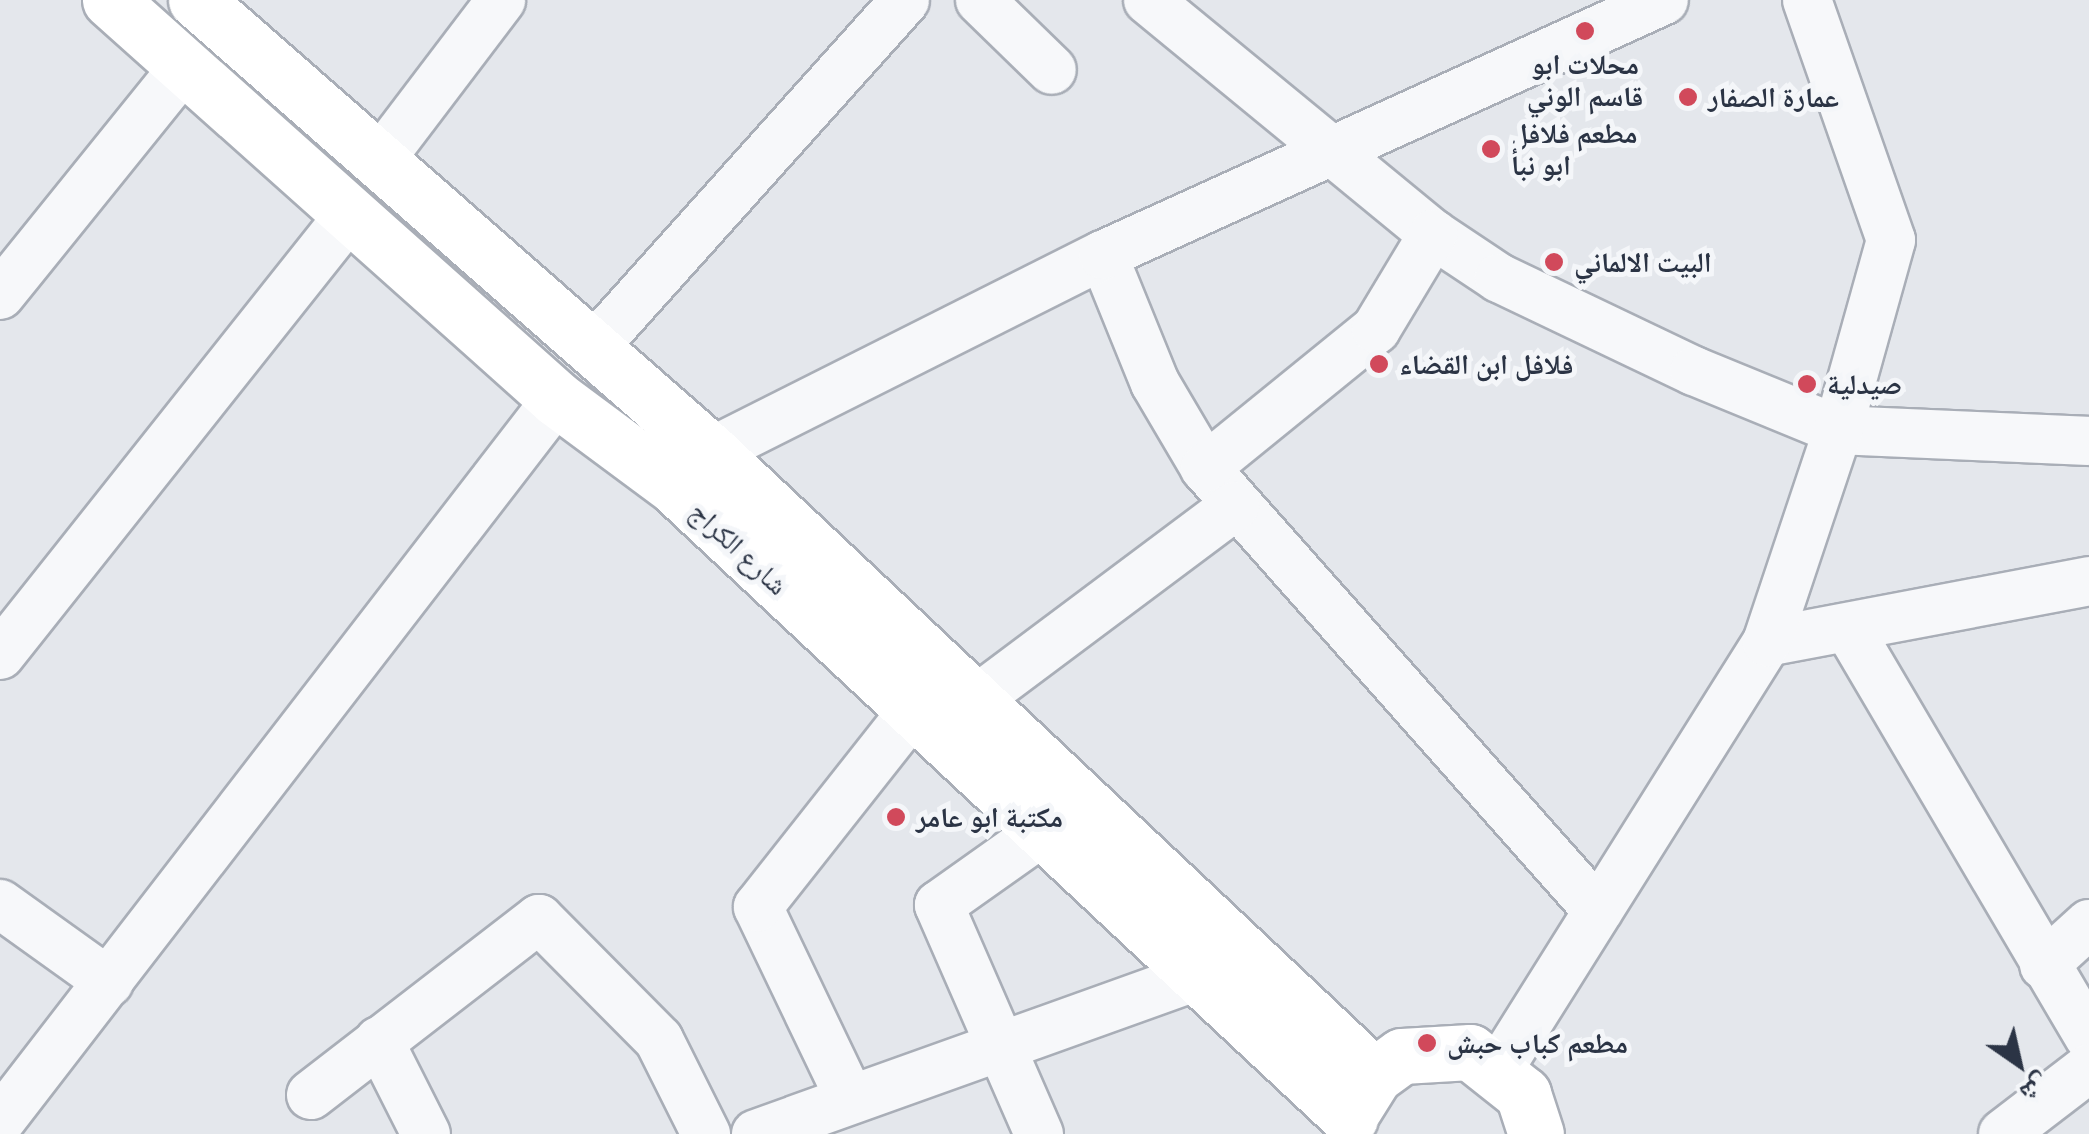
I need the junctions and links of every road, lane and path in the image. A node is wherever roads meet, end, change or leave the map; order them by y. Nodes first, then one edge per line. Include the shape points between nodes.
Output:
1 (110, 0) edge
2 (501, 0) edge
3 (905, 0) edge
4 (980, 0) edge
5 (1148, 0) edge
6 (1664, 0) edge
7 (1807, 0) edge
8 (216, 6) edge
9 (184, 66) junction
10 (1052, 70) dead end
11 (1328, 156) junction
12 (379, 162) junction
13 (351, 213) junction
14 (1433, 234) junction
15 (1103, 256) junction
16 (0, 294) edge
17 (593, 348) junction
18 (557, 399) junction
19 (1838, 430) junction
20 (2089, 441) edge
21 (1205, 468) junction
22 (692, 469) junction
23 (1235, 506) junction
24 (2089, 581) edge
25 (1850, 630) junction
26 (1767, 642) junction
27 (0, 655) edge
28 (977, 699) junction
29 (913, 711) junction
30 (1042, 832) junction
31 (0, 904) edge
32 (1598, 911) junction
33 (2089, 924) edge
34 (2044, 965) junction
35 (1198, 976) junction
36 (109, 982) junction
37 (2089, 1038) edge
38 (379, 1041) junction
39 (997, 1044) junction
40 (1500, 1067) junction
41 (2089, 1068) edge
42 (310, 1095) dead end
43 (850, 1099) junction
44 (1357, 1109) edge
45 (0, 1121) edge
46 (426, 1134) edge
47 (706, 1134) edge
48 (756, 1134) edge
49 (1039, 1134) edge
50 (1536, 1134) edge
51 (2003, 1134) edge

1 - 9 main road, شارع الكراج
2 - 12 street
3 - 17 street
4 - 10 street
5 - 11 street
6 - 11 street
7 - 19 street via 1891,240
8 - 12 main road, شارع الكراج
9 - 13 main road, شارع الكراج
9 - 16 street
11 - 14 street
11 - 15 street
12 - 17 main road, شارع الكراج
13 - 18 main road, شارع الكراج
13 - 27 street
14 - 19 street via 1500,278
14 - 21 street via 1376,329
15 - 21 street via 1155,383
15 - 22 street
17 - 22 main road, شارع الكراج
18 - 22 main road, شارع الكراج
18 - 36 street
19 - 20 street
19 - 26 street
21 - 23 street
22 - 28 main road, شارع الكراج
22 - 29 main road, شارع الكراج
23 - 28 street
23 - 32 street
24 - 25 street
25 - 26 street
25 - 34 street
26 - 32 street
28 - 44 main road, شارع الكراج
29 - 30 main road, شارع الكراج
29 - 43 street via 758,908
30 - 35 main road, شارع الكراج
30 - 39 street via 939,904
31 - 36 street
32 - 40 street
33 - 34 street
34 - 37 street
35 - 39 street
35 - 44 main road, شارع الكراج
36 - 45 street
38 - 42 street
38 - 46 street
38 - 47 street via 539,919 659,1040
39 - 43 street
39 - 49 street
40 - 44 main road via 1435,1048
40 - 50 main road via 1524,1094
41 - 51 street
43 - 48 street

